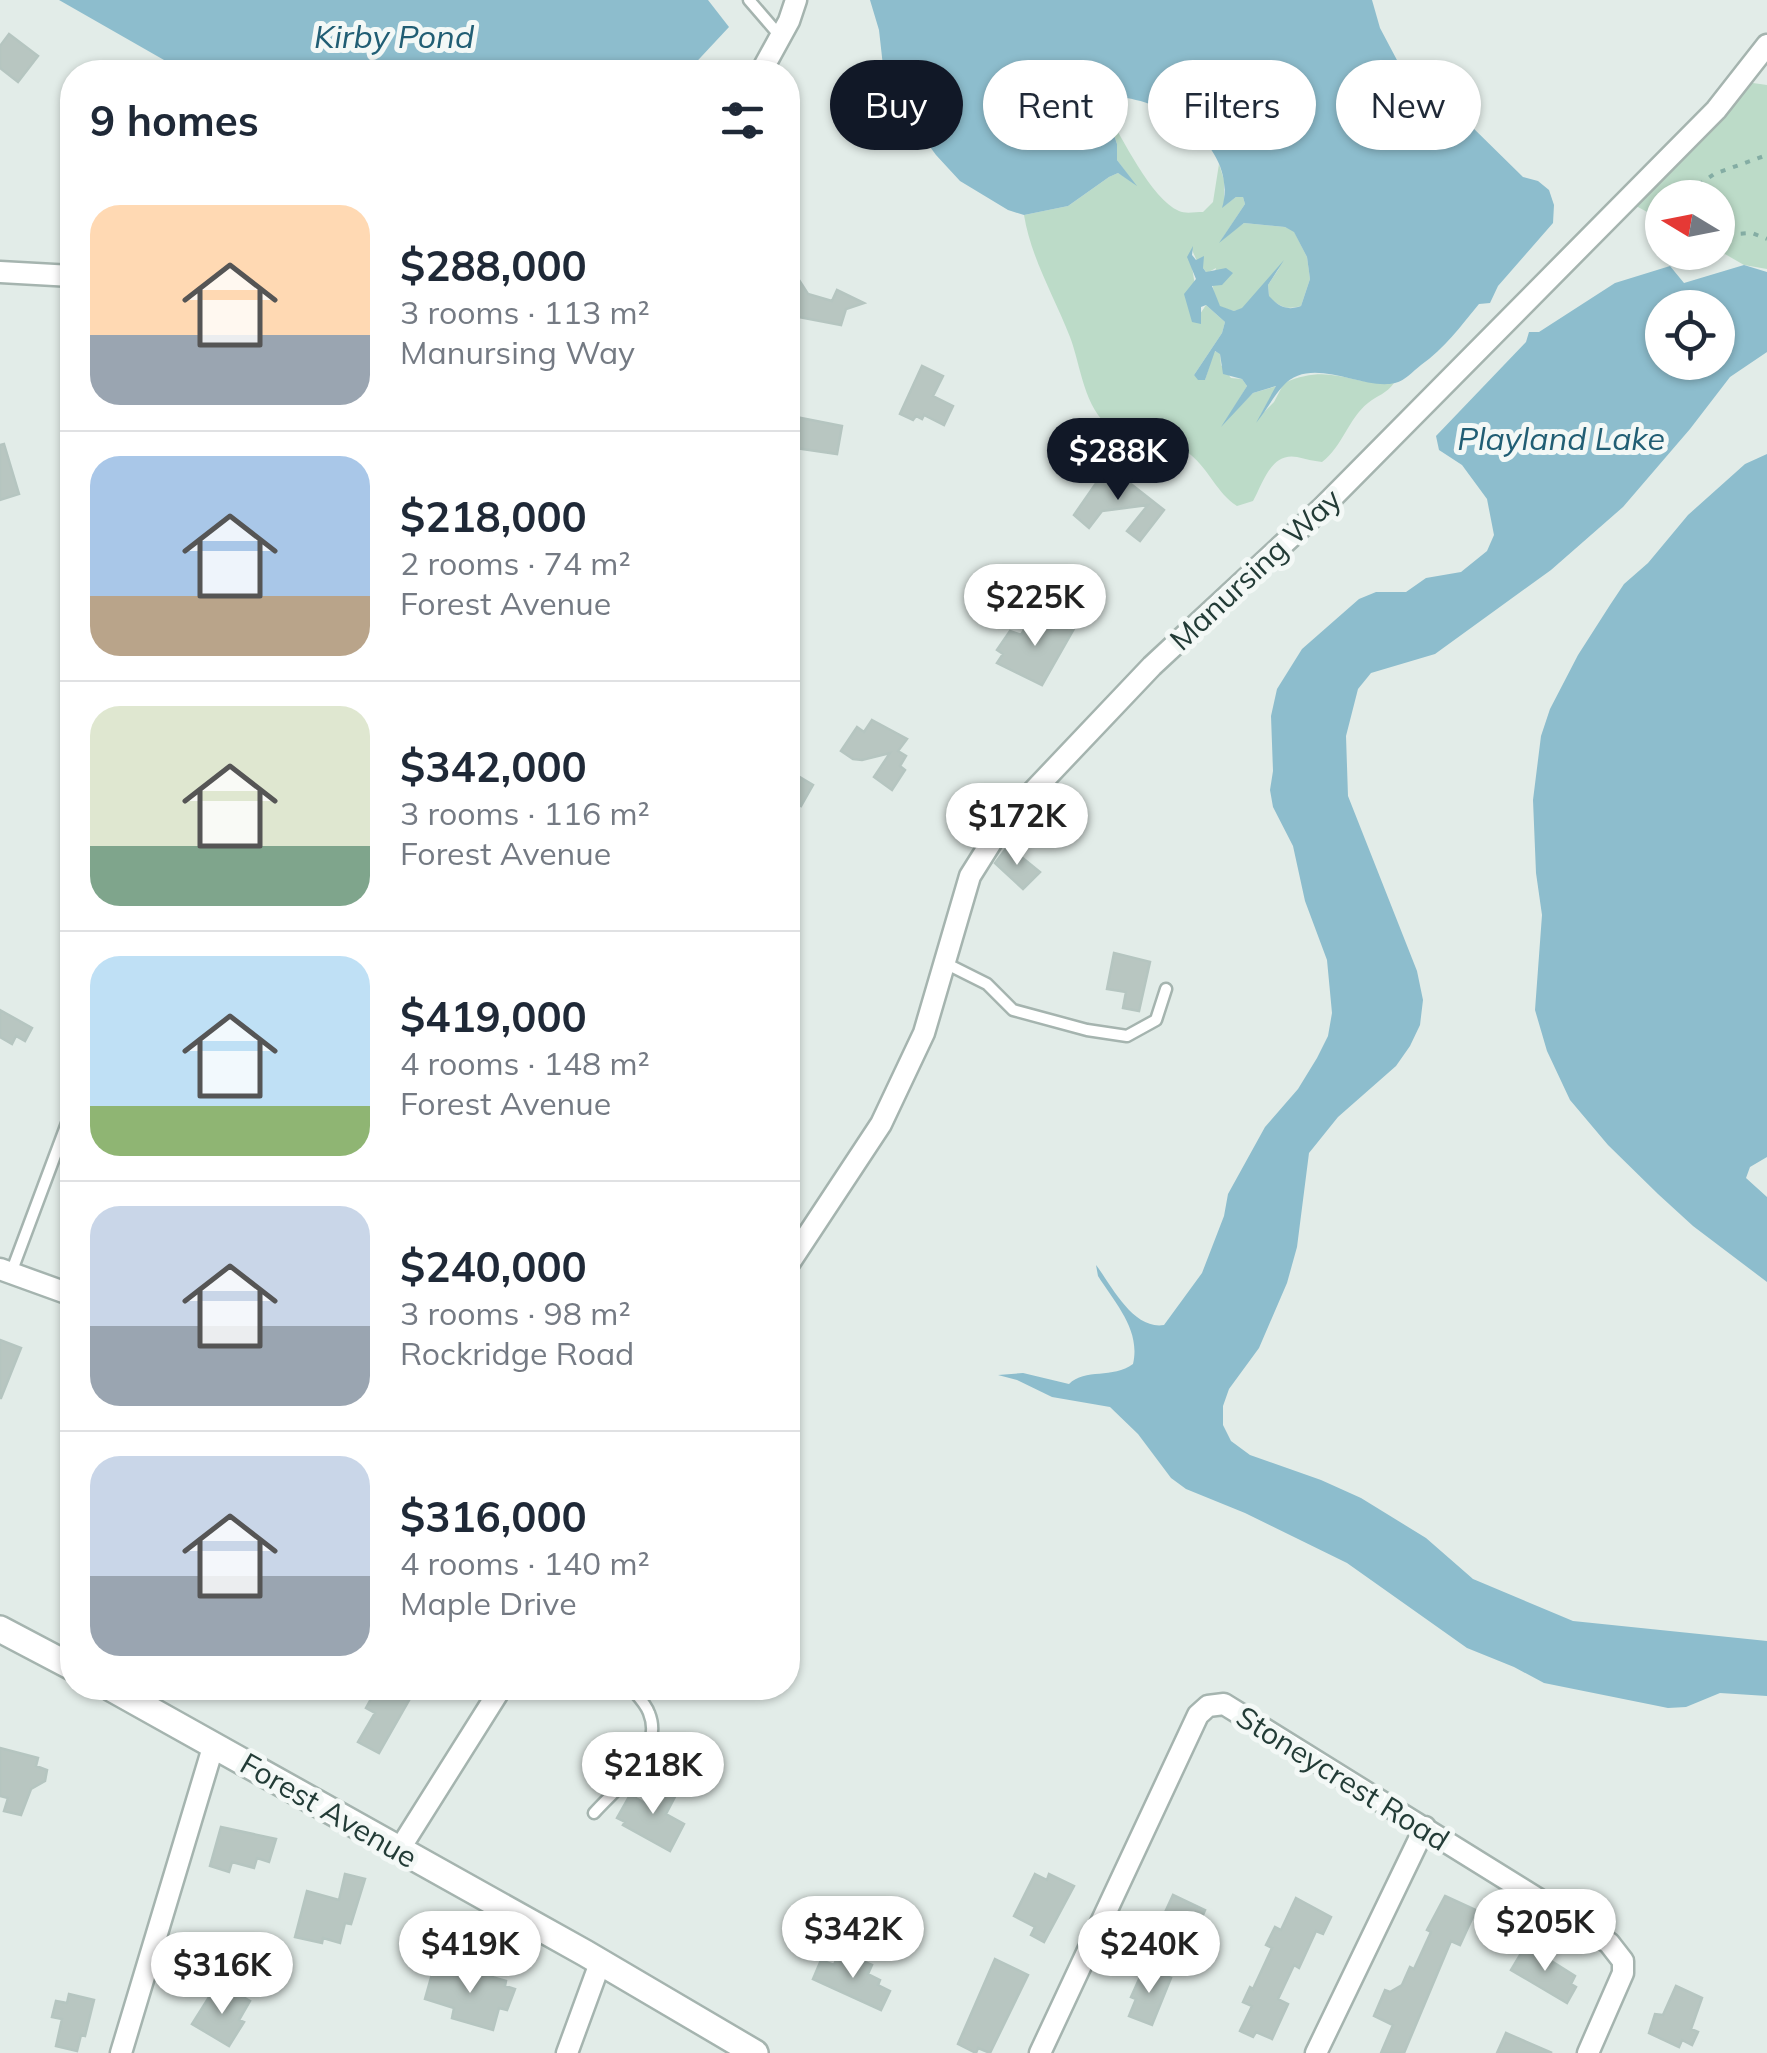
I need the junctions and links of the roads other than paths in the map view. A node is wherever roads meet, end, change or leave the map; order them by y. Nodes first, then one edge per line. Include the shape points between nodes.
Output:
1 (749, 0) edge
2 (796, 0) edge
3 (781, 36) junction
4 (1767, 44) edge
5 (768, 60) edge
6 (0, 272) edge
7 (60, 275) edge
8 (944, 962) junction
9 (1166, 989) dead end
10 (60, 1139) edge
11 (800, 1247) edge
12 (6, 1271) edge
13 (60, 1291) edge
14 (0, 1628) edge
15 (60, 1661) edge
16 (133, 1700) edge
17 (493, 1700) edge
18 (640, 1700) edge
19 (214, 1744) junction
20 (594, 1813) dead end
21 (1425, 1827) junction
22 (399, 1850) junction
23 (600, 1963) junction
24 (121, 2053) edge
25 (566, 2053) edge
26 (755, 2053) edge
27 (1040, 2053) edge
28 (1316, 2053) edge
29 (1588, 2053) edge

1 - 3 lane
2 - 3 street
3 - 5 street
4 - 8 street, Manursing Way via 1716,110 1322,509 1152,666 1004,822 970,876
6 - 7 street
8 - 9 lane via 987,984 1013,1010 1128,1036 1156,1020
8 - 11 street, Manursing Way via 924,1033 881,1124
10 - 12 lane
12 - 13 street
14 - 15 street
16 - 19 street, Forest Avenue
17 - 22 street
18 - 20 lane via 653,1729 650,1746
19 - 22 street, Forest Avenue
19 - 24 street
21 - 27 street, Stoneycrest Road via 1224,1704 1208,1706 1198,1714
21 - 28 street
21 - 29 street, Stoneycrest Road via 1610,1942 1623,1961
22 - 23 street, Forest Avenue
23 - 25 street
23 - 26 street, Forest Avenue

